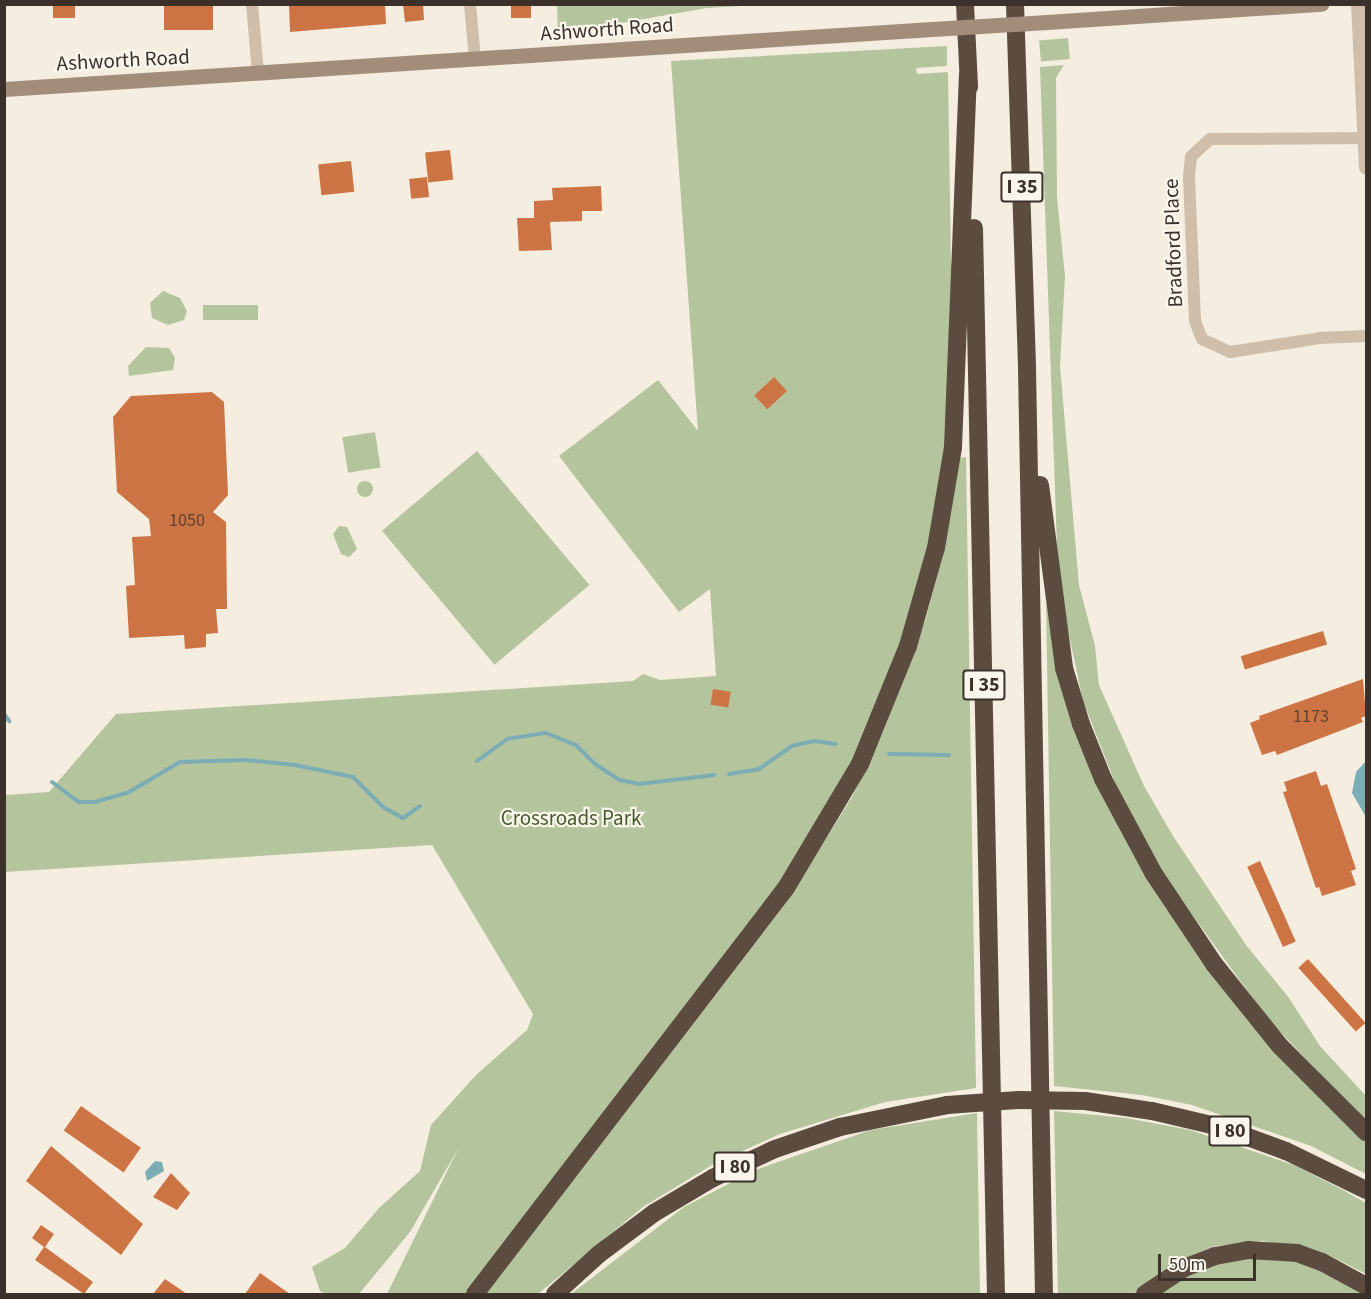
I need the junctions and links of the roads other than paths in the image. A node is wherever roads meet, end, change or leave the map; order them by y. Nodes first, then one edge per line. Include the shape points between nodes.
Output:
1 (252, 4) edge
2 (470, 4) edge
3 (965, 4) edge
4 (1015, 4) edge
5 (1321, 4) edge
6 (1358, 4) edge
7 (475, 59) junction
8 (258, 73) junction
9 (968, 75) junction
10 (4, 89) edge
11 (1365, 138) edge
12 (1366, 167) edge
13 (1366, 336) edge
14 (1027, 369) junction
15 (1366, 1132) edge
16 (1366, 1190) edge
17 (1366, 1286) edge
18 (476, 1294) edge
19 (555, 1294) edge
20 (996, 1294) edge
21 (1044, 1294) edge
22 (1145, 1294) edge

1 - 8 street
2 - 7 street
3 - 9 highway, I 35
4 - 14 highway, I 35
5 - 7 main road, Ashworth Road, bridge
6 - 11 street
7 - 8 main road, Ashworth Road
8 - 10 main road, Ashworth Road
9 - 18 highway via 953,447 936,548 908,646 861,764 786,888
9 - 20 highway, I 35
11 - 12 street
11 - 13 street, Bradford Place via 1210,139 1191,157 1189,177 1194,321 1202,339 1230,352
14 - 15 highway via 1064,668 1103,779 1154,874 1214,964 1280,1046
14 - 21 highway, I 35
16 - 19 highway, I 80, bridge via 1286,1150 1220,1127 1152,1111 1084,1101 947,1105 840,1127 775,1149 713,1178 654,1213 598,1254
17 - 22 highway via 1297,1253 1248,1250 1215,1256 1185,1268

